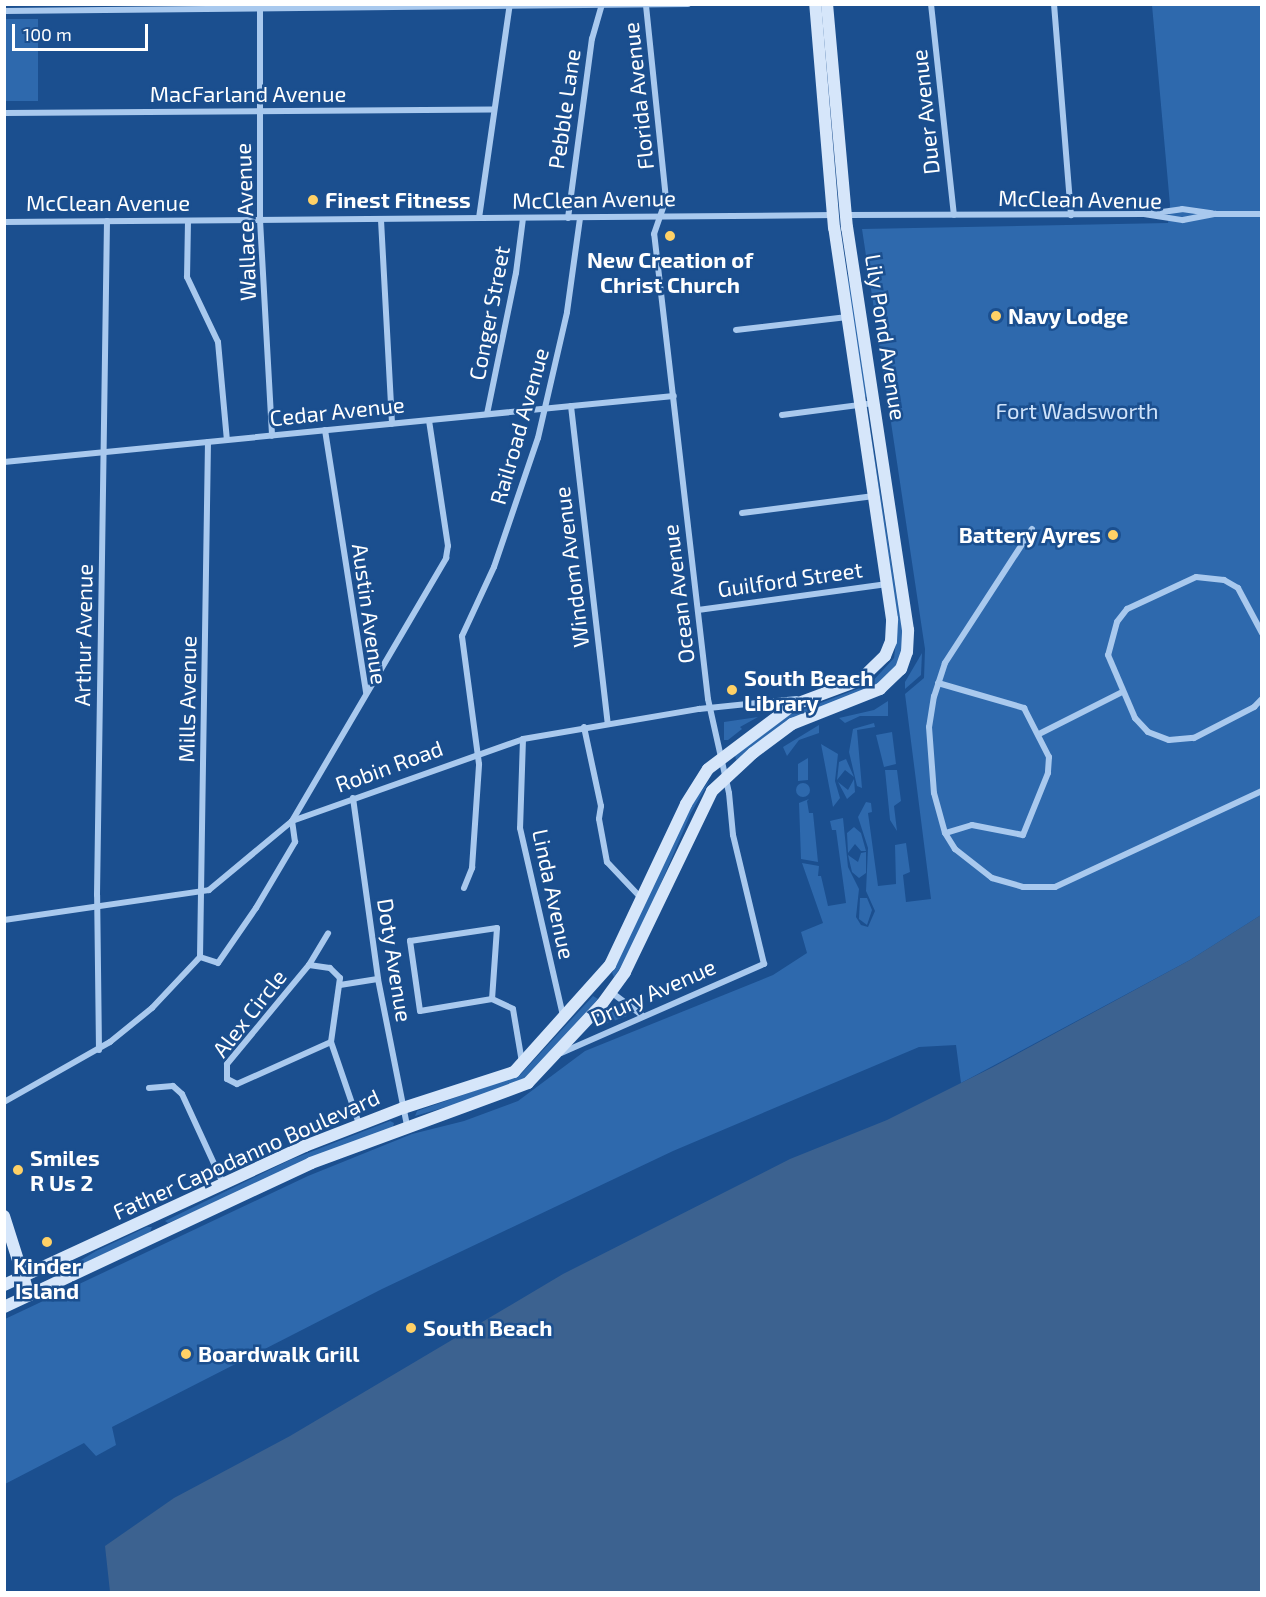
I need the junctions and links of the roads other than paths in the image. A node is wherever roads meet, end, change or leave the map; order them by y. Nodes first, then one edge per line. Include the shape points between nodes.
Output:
1 (576, 4) edge
2 (688, 4) edge
3 (815, 4) edge
4 (827, 4) edge
5 (931, 4) edge
6 (1054, 4) edge
7 (510, 5) edge
8 (602, 6) edge
9 (646, 6) edge
10 (260, 7) junction
11 (583, 7) junction
12 (4, 11) edge
13 (492, 110) junction
14 (260, 111) junction
15 (4, 113) edge
16 (1144, 214) junction
17 (1215, 214) junction
18 (1262, 214) edge
19 (839, 215) junction
20 (954, 215) junction
21 (1071, 215) junction
22 (660, 217) junction
23 (479, 218) junction
24 (523, 218) junction
25 (568, 218) junction
26 (580, 218) junction
27 (260, 220) junction
28 (381, 220) junction
29 (107, 221) junction
30 (188, 221) junction
31 (4, 222) edge
32 (847, 317) junction
33 (736, 330) dead end
34 (674, 396) junction
35 (875, 403) junction
36 (860, 405) junction
37 (571, 406) junction
38 (545, 409) junction
39 (487, 414) junction
40 (782, 415) dead end
41 (429, 420) junction
42 (392, 424) junction
43 (325, 430) junction
44 (272, 436) junction
45 (227, 440) junction
46 (208, 442) junction
47 (103, 452) junction
48 (4, 462) edge
49 (874, 496) junction
50 (742, 513) dead end
51 (1032, 529) dead end
52 (887, 584) junction
53 (698, 610) junction
54 (1260, 624) edge
55 (1262, 633) edge
56 (882, 662) joint
57 (898, 674) joint
58 (938, 683) junction
59 (1122, 692) junction
60 (367, 693) junction
61 (809, 697) junction
62 (1262, 699) edge
63 (710, 709) junction
64 (608, 723) junction
65 (584, 727) junction
66 (1039, 734) junction
67 (523, 739) junction
68 (477, 753) junction
69 (719, 760) junction
70 (724, 778) junction
71 (1262, 791) edge
72 (353, 798) junction
73 (292, 821) junction
74 (945, 833) junction
75 (464, 888) dead end
76 (202, 892) junction
77 (643, 899) junction
78 (97, 905) junction
79 (4, 920) edge
80 (328, 933) dead end
81 (200, 957) junction
82 (764, 964) joint
83 (309, 965) junction
84 (378, 979) junction
85 (339, 985) junction
86 (611, 992) junction
87 (492, 999) junction
88 (642, 1015) junction
89 (564, 1020) junction
90 (331, 1042) junction
91 (99, 1050) junction
92 (557, 1054) junction
93 (522, 1066) junction
94 (149, 1088) dead end
95 (4, 1102) edge
96 (403, 1108) junction
97 (359, 1125) junction
98 (407, 1126) junction
99 (223, 1184) junction
100 (4, 1216) edge
101 (154, 1216) junction
102 (162, 1232) junction
103 (21, 1277) junction
104 (4, 1285) edge
105 (29, 1294) junction
106 (4, 1307) edge

1 - 11 street
2 - 9 street
3 - 19 main road, Lily Pond Avenue
4 - 19 main road, Lily Pond Avenue
5 - 20 street, Duer Avenue
6 - 21 street
7 - 10 street
7 - 11 street
7 - 13 street
8 - 9 street
8 - 11 street
8 - 25 street, Pebble Lane via 590,50
9 - 22 street, Florida Avenue via 666,199
10 - 12 street
10 - 14 street, Wallace Avenue
13 - 14 street, MacFarland Avenue
13 - 23 street
14 - 15 street, MacFarland Avenue
14 - 27 street, Wallace Avenue
16 - 17 street via 1182,209
16 - 17 street, McClean Avenue via 1183,220
16 - 21 street, McClean Avenue
17 - 18 street
19 - 20 street, McClean Avenue
19 - 22 street, McClean Avenue
19 - 32 main road, Lily Pond Avenue
19 - 35 main road, Lily Pond Avenue
20 - 21 street, McClean Avenue
22 - 26 street, McClean Avenue
22 - 34 street, Ocean Avenue via 654,234
23 - 24 street, McClean Avenue
23 - 28 street, McClean Avenue
24 - 25 street, McClean Avenue
24 - 39 street, Conger Street via 516,273
25 - 26 street, McClean Avenue
26 - 38 street, Railroad Avenue via 568,303
27 - 28 street, McClean Avenue
27 - 30 street, McClean Avenue
27 - 44 street, Wallace Avenue
28 - 42 street
29 - 30 street, McClean Avenue
29 - 31 street, McClean Avenue
29 - 47 street, Arthur Avenue
30 - 45 street via 187,277 218,342
32 - 33 street
32 - 36 main road, Lily Pond Avenue
34 - 37 street, Cedar Avenue
34 - 53 street, Ocean Avenue
35 - 36 street
35 - 57 main road, Lily Pond Avenue via 908,630 907,652
36 - 40 street
36 - 49 main road, Lily Pond Avenue
37 - 38 street, Cedar Avenue
37 - 64 street, Windom Avenue
38 - 39 street, Cedar Avenue
38 - 68 street, Railroad Avenue via 507,533 462,636
39 - 41 street, Cedar Avenue
41 - 42 street, Cedar Avenue
41 - 60 street via 448,553
42 - 43 street, Cedar Avenue
43 - 44 street, Cedar Avenue
43 - 60 street, Austin Avenue
44 - 45 street, Cedar Avenue
45 - 46 street, Cedar Avenue
46 - 47 street, Cedar Avenue
46 - 76 street, Mills Avenue
47 - 48 street, Cedar Avenue
47 - 78 street, Arthur Avenue
49 - 50 street
49 - 52 main road, Lily Pond Avenue
51 - 58 street via 945,663
52 - 53 street, Guilford Street
52 - 56 main road, Lily Pond Avenue via 892,635
53 - 63 street, Ocean Avenue
54 - 55 street
54 - 59 street via 1241,591 1231,583 1189,578 1139,603 1119,618 1108,648
56 - 61 main road, Father Capodanno Boulevard via 860,680
57 - 70 main road, Father Capodanno Boulevard via 866,696 801,718
58 - 66 street via 1018,704
58 - 74 street via 930,710 929,750 937,813
59 - 62 street via 1140,725 1158,737 1176,741 1194,738
59 - 66 street
60 - 73 street, Austin Avenue
61 - 63 street, Robin Road
61 - 69 main road, Father Capodanno Boulevard via 775,717
63 - 64 street, Robin Road
63 - 69 street, Ocean Avenue
64 - 65 street, Robin Road
65 - 67 street, Robin Road
65 - 77 street via 602,806 599,819 608,862
66 - 74 street via 1049,766 1026,832 1020,835 972,825
67 - 68 street, Robin Road
67 - 89 street, Linda Avenue via 520,828
68 - 72 street, Robin Road
68 - 75 street via 472,868
69 - 70 street, Ocean Avenue
69 - 77 main road, Father Capodanno Boulevard via 691,795
70 - 82 street, Ocean Avenue via 733,835
70 - 86 main road, Father Capodanno Boulevard via 703,805 634,956
71 - 74 street via 1070,884 1055,887 1023,888 992,878 966,860
72 - 73 street, Robin Road
72 - 84 street, Doty Avenue
73 - 76 street, Robin Road via 214,888
73 - 81 street via 295,842 256,908 218,963
76 - 78 street, Robin Road
76 - 81 street, Mills Avenue
77 - 89 main road, Father Capodanno Boulevard via 610,965
78 - 79 street, Robin Road
78 - 91 street, Arthur Avenue
80 - 83 street, Alex Circle
81 - 91 street via 152,1008
82 - 88 street, Drury Avenue
83 - 85 street, Alex Circle via 330,968 340,978
83 - 90 street, Alex Circle via 227,1064 226,1079 237,1084
84 - 85 street
84 - 96 street, Doty Avenue
85 - 90 street
86 - 88 street
86 - 92 main road, Father Capodanno Boulevard
87 - 87 street via 498,928 410,941 420,1011
87 - 93 street via 513,1009
88 - 92 street, Drury Avenue
89 - 93 main road, Father Capodanno Boulevard
90 - 97 street
91 - 95 street
92 - 98 main road, Father Capodanno Boulevard via 534,1079 516,1090
93 - 96 main road, Father Capodanno Boulevard via 504,1077
94 - 99 street via 173,1086 183,1094
96 - 97 main road, Father Capodanno Boulevard
96 - 98 street, Doty Avenue
97 - 99 main road, Father Capodanno Boulevard
98 - 102 main road, Father Capodanno Boulevard via 303,1166
99 - 101 main road, Father Capodanno Boulevard
100 - 103 main road
101 - 102 main road
101 - 103 main road, Father Capodanno Boulevard
102 - 105 main road, Father Capodanno Boulevard
103 - 104 main road, Father Capodanno Boulevard
103 - 105 main road
105 - 106 main road, Father Capodanno Boulevard

